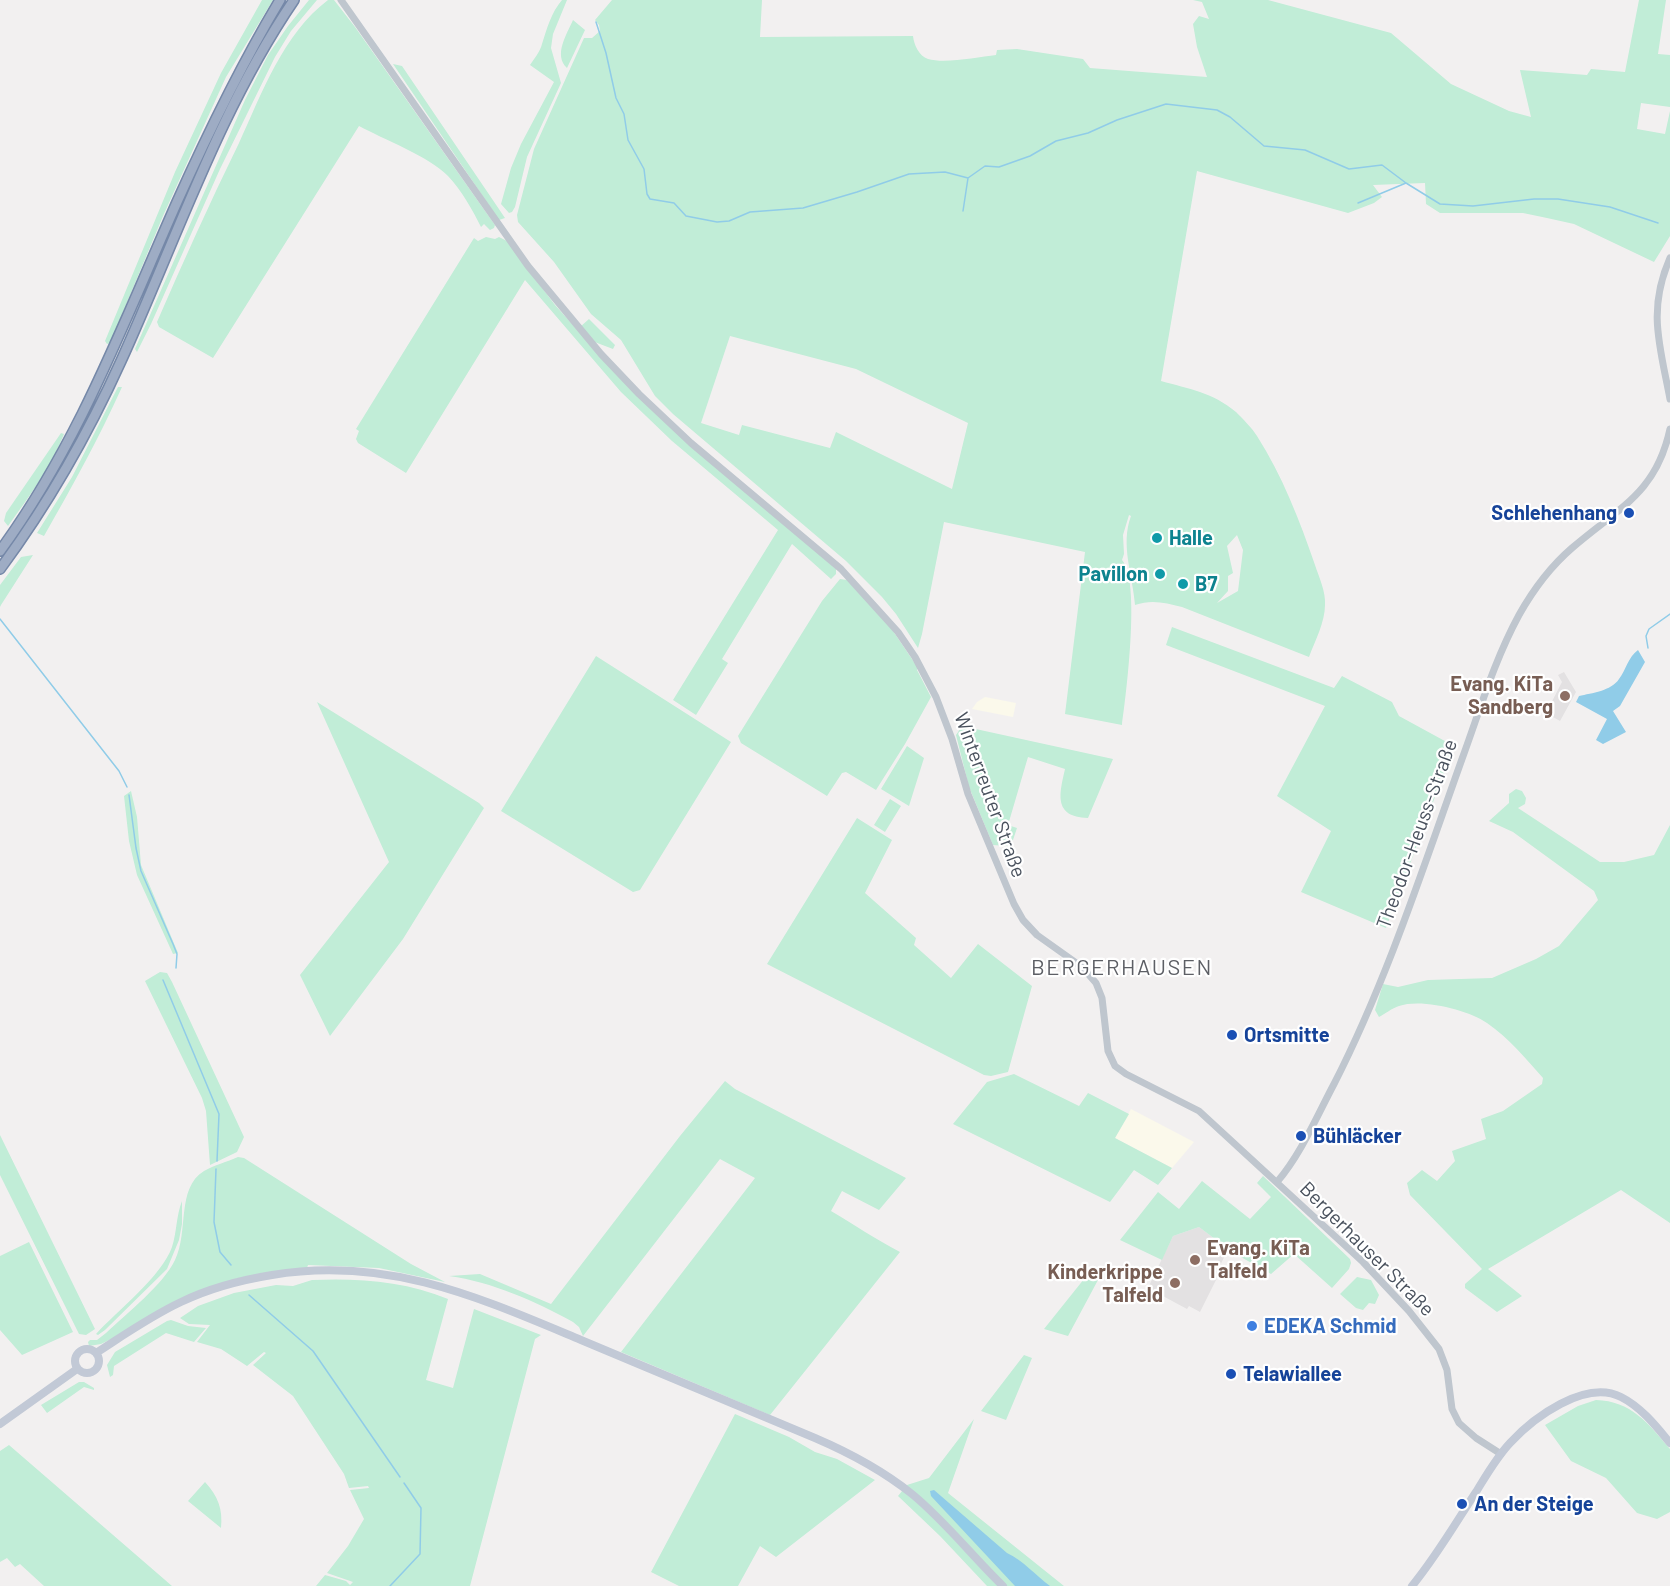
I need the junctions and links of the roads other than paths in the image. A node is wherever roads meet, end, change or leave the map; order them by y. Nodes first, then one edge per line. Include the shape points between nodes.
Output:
1 (280, 0) edge
2 (294, 0) edge
3 (341, 0) edge
4 (1670, 258) edge
5 (1670, 399) edge
6 (1670, 429) edge
7 (24, 525) junction
8 (0, 551) edge
9 (0, 569) edge
10 (1111, 1061) joint
11 (1277, 1182) junction
12 (96, 1353) junction
13 (77, 1369) junction
14 (0, 1424) edge
15 (1670, 1443) edge
16 (1502, 1454) junction
17 (1003, 1586) edge
18 (1412, 1586) edge

1 - 7 highway via 244,60 111,358
2 - 7 highway via 254,65 216,142 96,412 70,461
3 - 10 street, Winterreuter Straße via 528,266 595,347 683,436 841,569 898,632 927,678 952,739 968,794 1018,912 1037,935 1077,963 1096,983 1102,998
4 - 5 street via 1657,296 1656,316
6 - 11 street, Theodor-Heuss-Straße via 1655,472 1640,492 1554,566 1518,617 1491,675 1368,1014 1322,1107
7 - 8 highway
7 - 9 highway via 15,548
10 - 11 street, Bergerhauser Straße via 1126,1074 1199,1111
11 - 16 street, Bergerhauser Straße via 1363,1262 1424,1328 1444,1361 1452,1409 1459,1423
12 - 13 main road via 86,1349 80,1352 75,1358
12 - 13 main road via 99,1365 93,1372
12 - 17 main road via 174,1305 247,1279 337,1269 425,1282 525,1317 859,1458 923,1504
13 - 14 main road
15 - 16 main road via 1627,1400 1597,1392 1560,1404 1517,1437
16 - 18 main road

